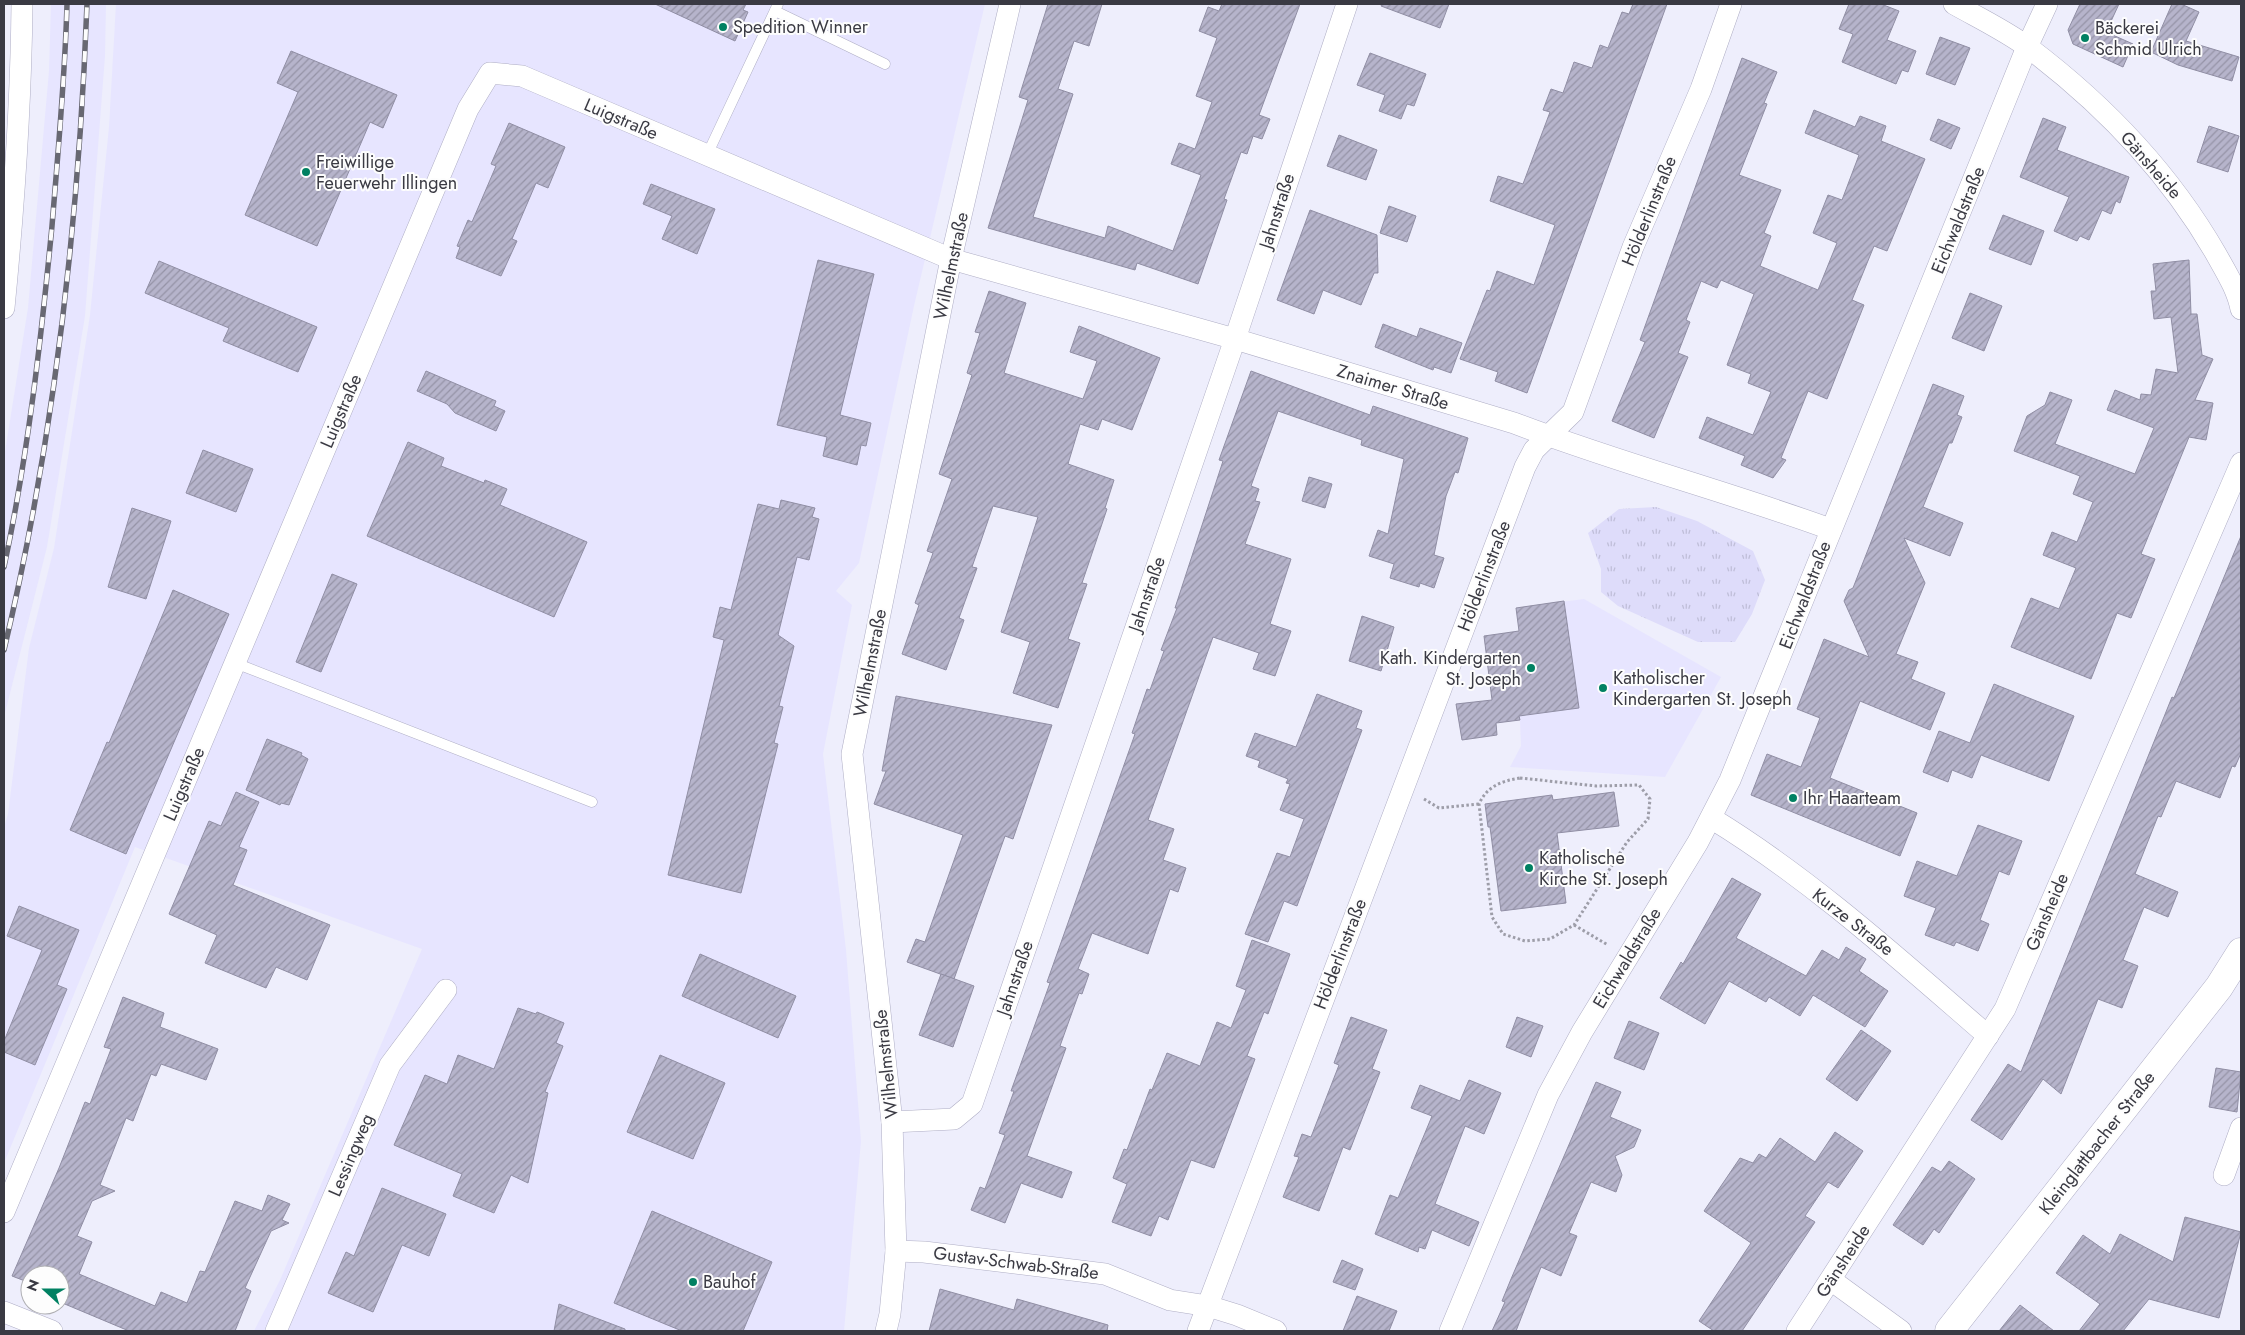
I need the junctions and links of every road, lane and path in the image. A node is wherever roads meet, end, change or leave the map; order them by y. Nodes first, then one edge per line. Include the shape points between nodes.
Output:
1 (22, 4) edge
2 (1010, 4) edge
3 (1347, 4) edge
4 (1731, 4) edge
5 (1954, 4) edge
6 (2047, 4) edge
7 (777, 8) edge
8 (2027, 47) junction
9 (885, 64) dead end
10 (707, 155) junction
11 (951, 260) junction
12 (4, 308) edge
13 (2241, 309) edge
14 (1235, 339) junction
15 (1548, 437) junction
16 (2241, 463) edge
17 (1830, 529) junction
18 (235, 663) junction
19 (1403, 787) junction
20 (592, 802) dead end
21 (1479, 804) junction
22 (1712, 818) junction
23 (1574, 925) junction
24 (2241, 952) edge
25 (1628, 957) junction
26 (446, 990) dead end
27 (1988, 1036) junction
28 (892, 1122) junction
29 (2241, 1128) edge
30 (2224, 1175) dead end
31 (4, 1212) edge
32 (896, 1251) junction
33 (1831, 1280) junction
34 (1208, 1306) junction
35 (4, 1312) edge
36 (52, 1331) edge
37 (276, 1331) edge
38 (886, 1331) edge
39 (1198, 1331) edge
40 (1276, 1331) edge
41 (1450, 1331) edge
42 (1797, 1331) edge
43 (1901, 1331) edge
44 (1949, 1331) edge

1 - 12 street via 15,180
2 - 11 street, Wilhelmstraße
3 - 14 street, Jahnstraße
4 - 15 street, Hölderlinstraße via 1700,89 1633,248 1573,412
5 - 8 street, Gänsheide
6 - 8 street, Eichwaldstraße
7 - 9 lane
7 - 10 lane
8 - 13 street, Gänsheide via 2066,77 2123,132 2181,198 2231,280
8 - 17 street, Eichwaldstraße
10 - 11 street, Luigstraße
10 - 18 street, Luigstraße via 522,76 490,73 468,109
11 - 14 street, Znaimer Straße
11 - 28 street, Wilhelmstraße via 852,754
14 - 15 street, Znaimer Straße
14 - 28 street, Jahnstraße via 972,1104 954,1119
15 - 17 street, Znaimer Straße
15 - 19 street, Hölderlinstraße via 1534,450 1525,467
16 - 27 street, Gänsheide via 2005,1009
17 - 22 street, Eichwaldstraße
18 - 20 lane
18 - 31 street, Luigstraße
19 - 21 path via 1439,808
19 - 34 street, Hölderlinstraße
21 - 23 path via 1492,917 1503,934 1525,942 1550,939
21 - 23 path via 1482,796 1499,782 1520,778 1596,786 1639,785 1650,799 1648,819 1627,842
22 - 25 street, Eichwaldstraße
22 - 27 street, Kurze Straße via 1750,842 1873,936
23 - 25 path
24 - 44 street, Kleinglattbacher Straße via 2219,987
25 - 41 street, Eichwaldstraße via 1548,1095
26 - 37 street, Lessingweg via 390,1065
27 - 33 street, Gänsheide
28 - 32 street, Wilhelmstraße
29 - 30 street
32 - 34 street, Gustav-Schwab-Straße via 1105,1274 1170,1300
32 - 38 street, Wilhelmstraße
33 - 42 street, Gänsheide
33 - 43 street
34 - 39 street, Hölderlinstraße
34 - 40 street, Gustav-Schwab-Straße
35 - 36 street

